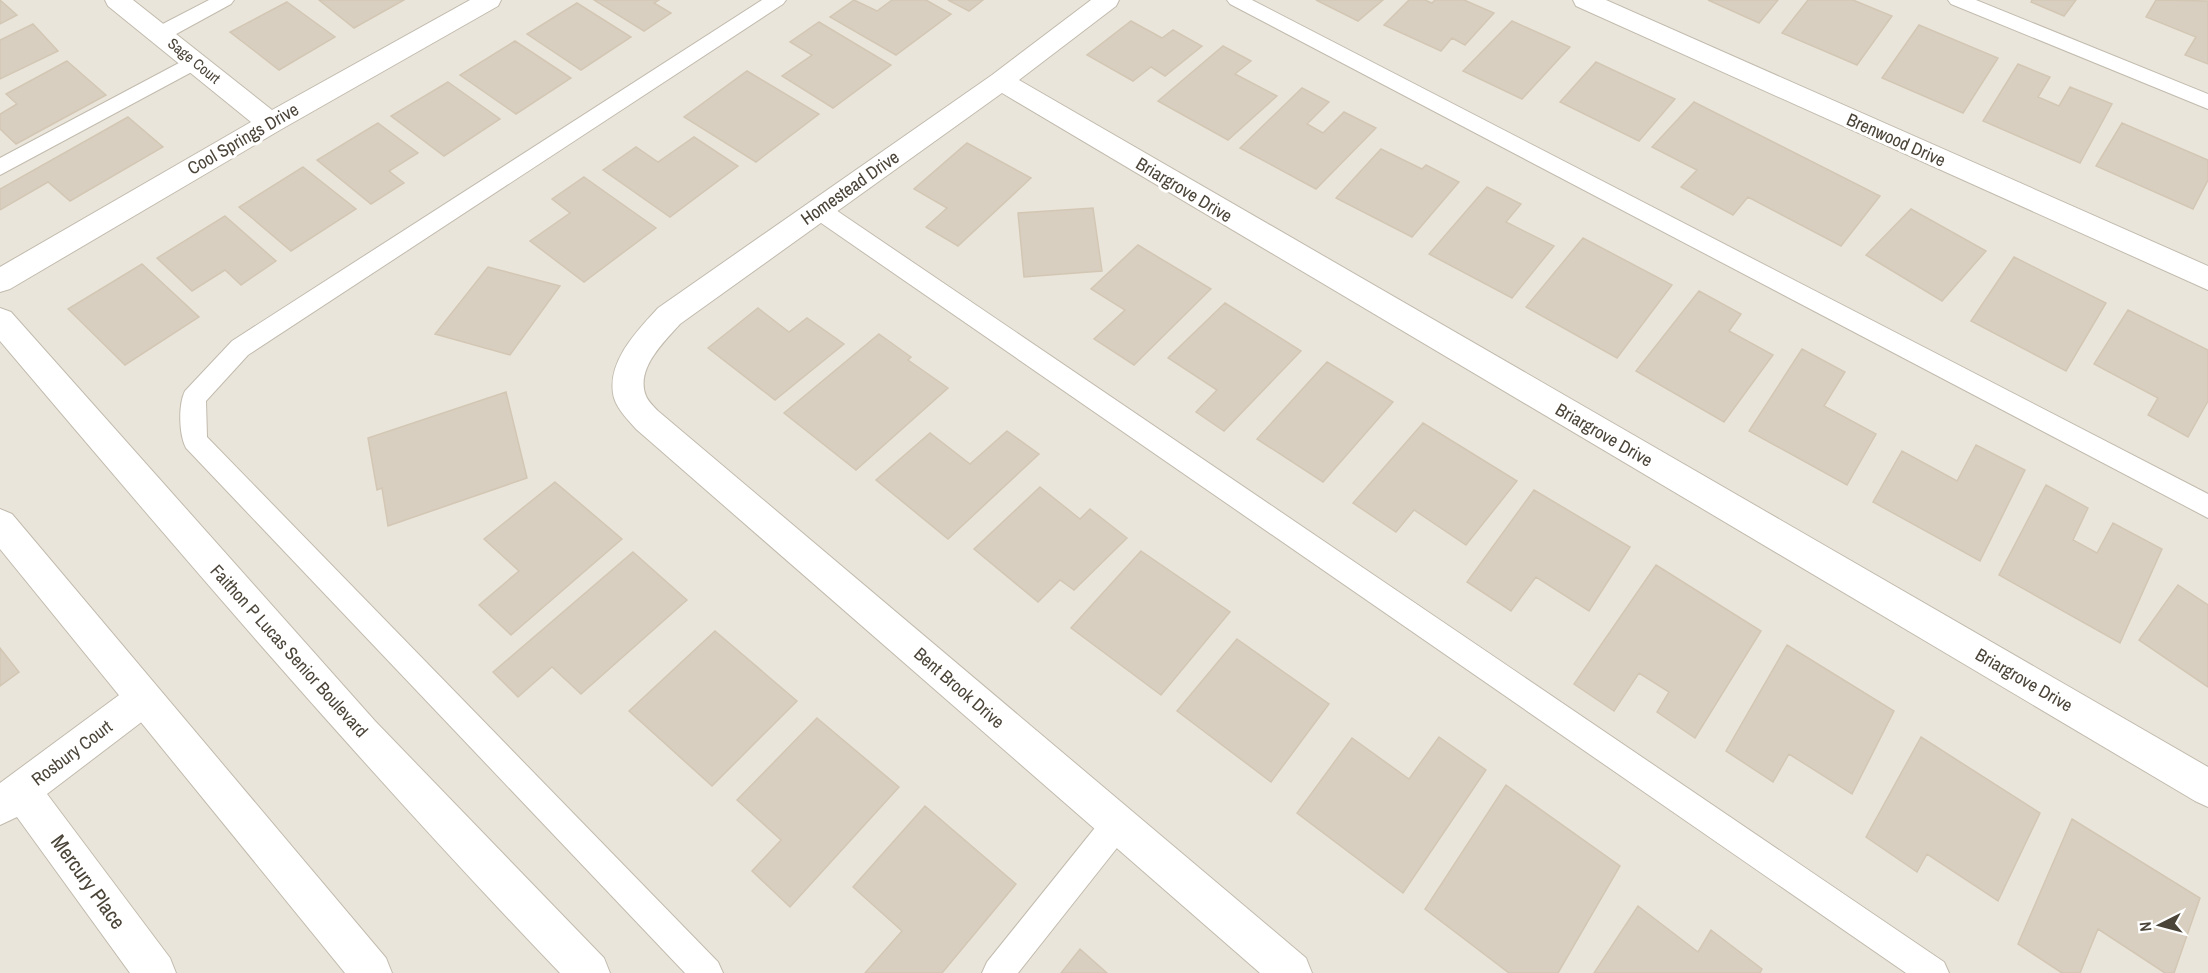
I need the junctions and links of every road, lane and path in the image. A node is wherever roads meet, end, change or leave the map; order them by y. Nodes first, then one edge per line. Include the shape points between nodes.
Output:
1 (117, 0) edge
2 (224, 0) edge
3 (489, 0) edge
4 (776, 0) edge
5 (1107, 0) edge
6 (1237, 0) edge
7 (1585, 0) edge
8 (1958, 0) edge
9 (160, 34) junction
10 (194, 62) junction
11 (1001, 81) junction
12 (2208, 102) edge
13 (270, 123) junction
14 (0, 167) edge
15 (819, 210) junction
16 (2208, 279) edge
17 (0, 281) edge
18 (0, 320) edge
19 (630, 399) joint
20 (2208, 507) edge
21 (0, 524) edge
22 (143, 699) junction
23 (2208, 788) edge
24 (10, 799) edge
25 (1117, 824) junction
26 (155, 973) edge
27 (371, 973) edge
28 (589, 973) edge
29 (707, 973) edge
30 (998, 973) edge
31 (1291, 973) edge
32 (1933, 973) edge

1 - 9 street, Sage Court
2 - 9 lane
3 - 13 street, Cool Springs Drive
4 - 29 lane via 240,348 194,398 195,441
5 - 11 street, Homestead Drive
6 - 20 lane
7 - 16 street, Brenwood Drive
8 - 12 lane
9 - 10 street, Sage Court
10 - 13 street, Sage Court
10 - 14 lane
11 - 15 street, Homestead Drive
11 - 23 street, Briargrove Drive
13 - 17 street, Cool Springs Drive
15 - 19 street, Homestead Drive via 669,316 638,351 630,370
15 - 32 lane
18 - 28 street, Faithon P Lucas Senior Boulevard via 249,608 490,873
19 - 25 street, Bent Brook Drive via 647,420
21 - 22 street
22 - 24 street, Rosbury Court
22 - 27 street
24 - 26 street, Mercury Place
25 - 30 lane
25 - 31 street, Bent Brook Drive

